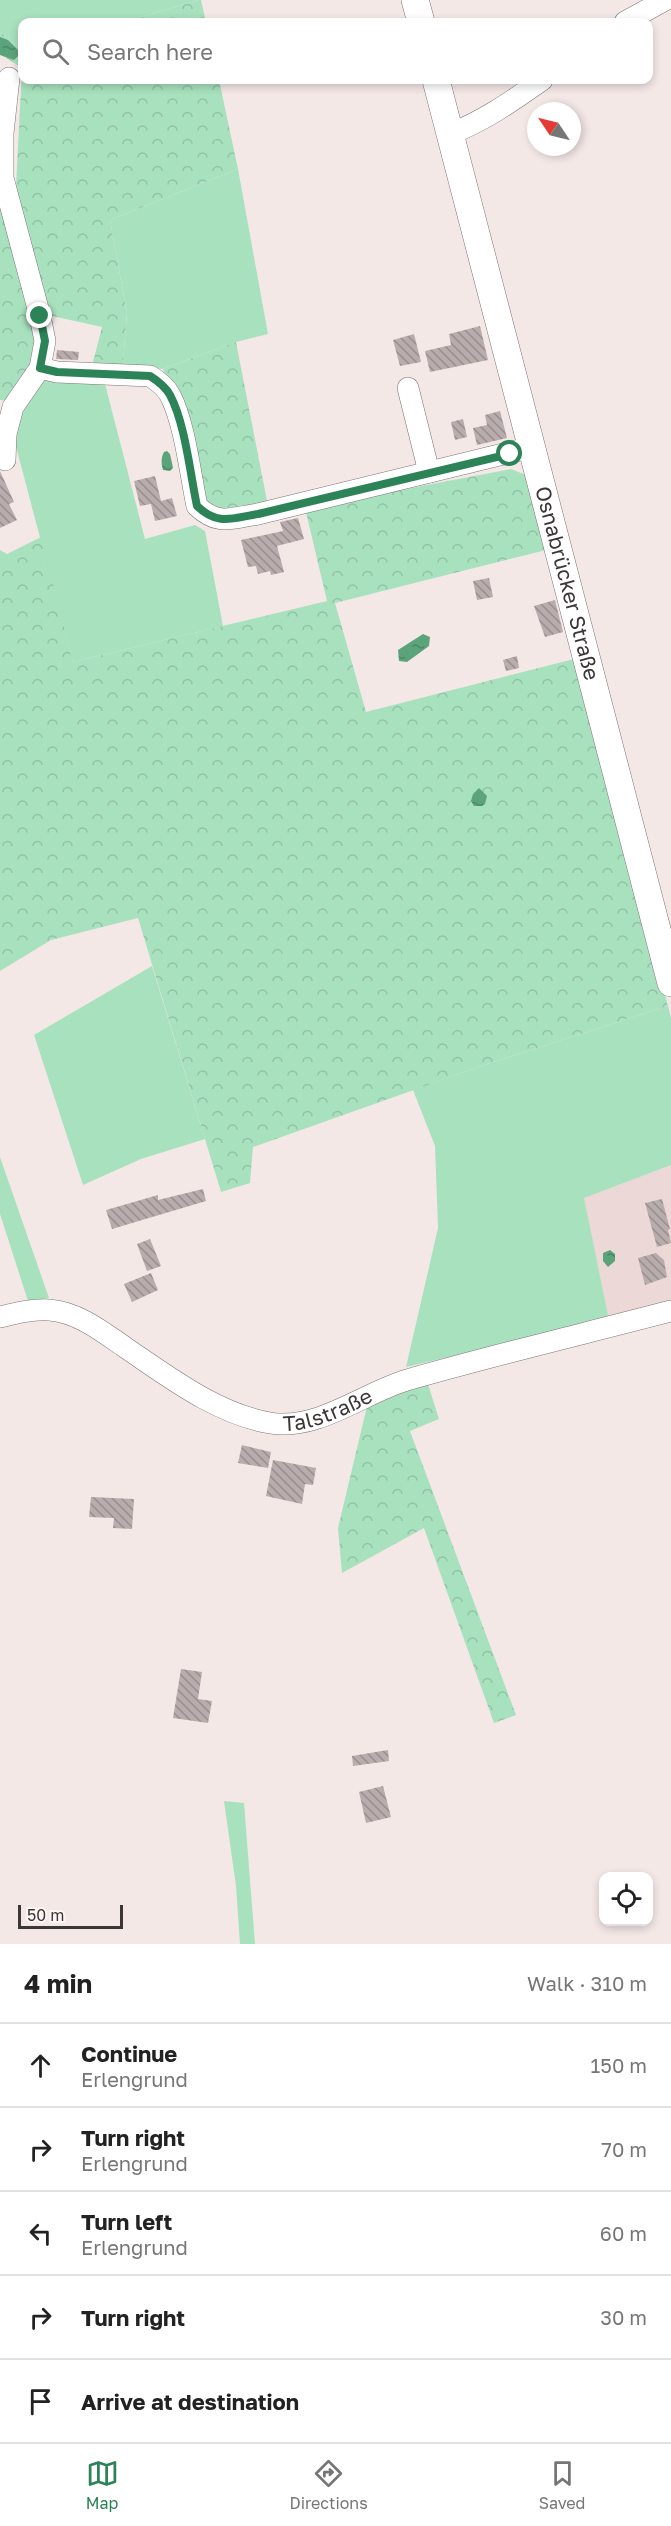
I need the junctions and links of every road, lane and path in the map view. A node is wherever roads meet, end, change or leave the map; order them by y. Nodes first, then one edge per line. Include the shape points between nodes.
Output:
1 (415, 0) edge
2 (665, 0) edge
3 (420, 18) edge
4 (632, 18) edge
5 (9, 78) dead end
6 (437, 84) edge
7 (536, 84) edge
8 (450, 134) junction
9 (40, 368) junction
10 (408, 388) dead end
11 (532, 447) junction
12 (5, 460) dead end
13 (429, 472) junction
14 (671, 983) edge
15 (671, 1311) edge
16 (0, 1317) edge

1 - 3 main road
2 - 4 street
5 - 9 street via 3,178 45,341
6 - 8 main road, Osnabrücker Straße
7 - 8 street via 497,112
8 - 11 main road, Osnabrücker Straße
9 - 12 street via 13,407
9 - 13 street via 150,376 162,384 178,417 197,506 208,516 221,520
10 - 13 street
11 - 13 street
11 - 14 main road, Osnabrücker Straße
15 - 16 street, Talstraße via 404,1381 302,1423 271,1423 224,1408 71,1315 27,1310

